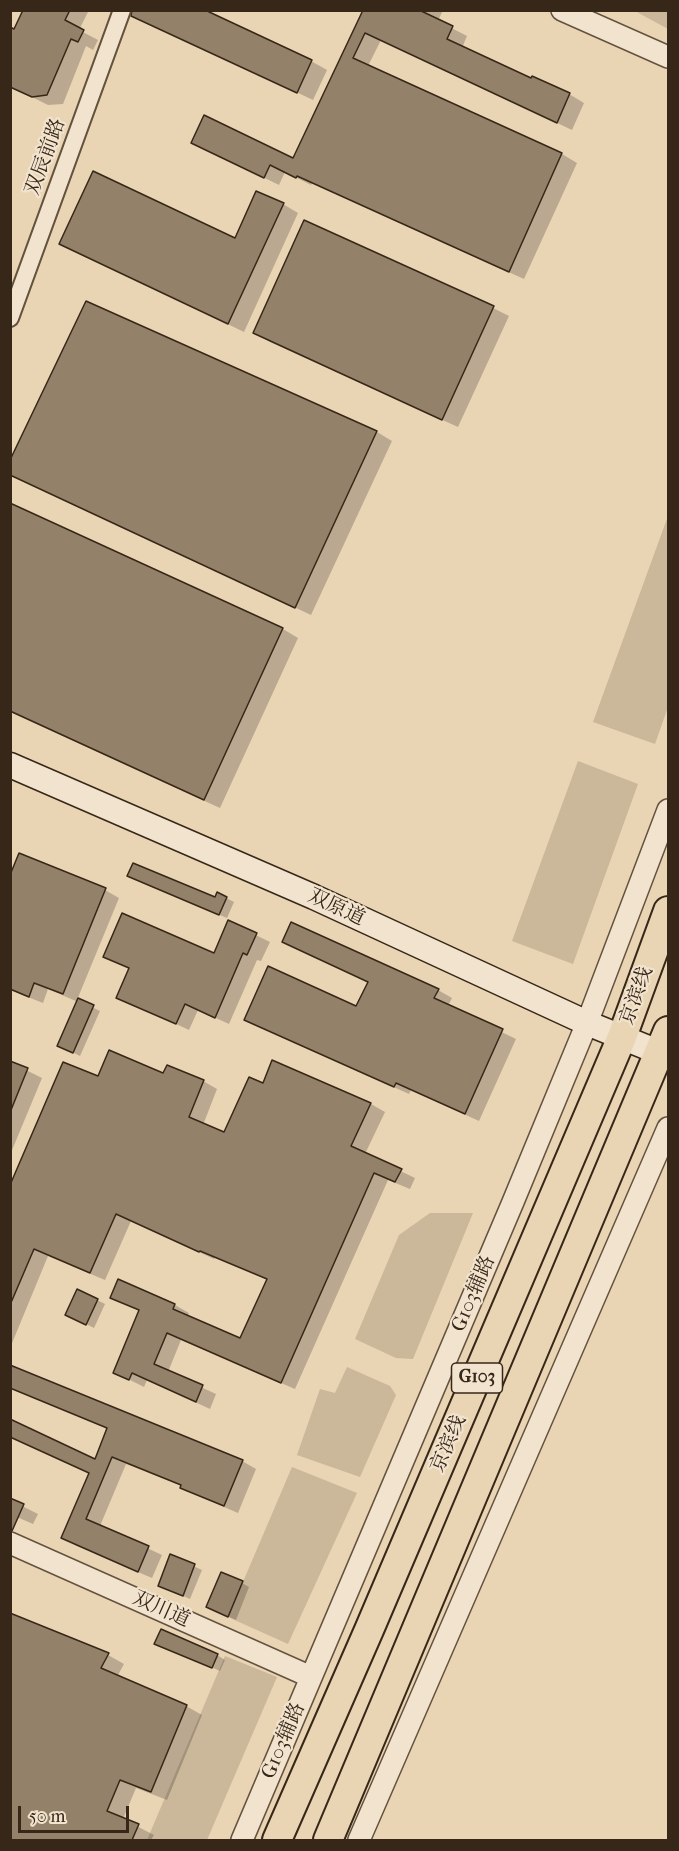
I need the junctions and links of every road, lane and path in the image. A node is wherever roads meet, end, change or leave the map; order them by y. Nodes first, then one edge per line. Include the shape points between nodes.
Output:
1 (122, 10) edge
2 (562, 10) edge
3 (669, 57) edge
4 (10, 318) edge
5 (10, 765) edge
6 (669, 810) edge
7 (669, 911) edge
8 (587, 1023) junction
9 (622, 1037) junction
10 (666, 1046) edge
11 (669, 1128) edge
12 (10, 1543) edge
13 (311, 1677) junction
14 (242, 1840) edge
15 (277, 1840) edge
16 (328, 1840) edge
17 (359, 1840) edge

1 - 4 street, 双辰前路
2 - 3 street
5 - 8 main road, 双原道 via 314,897
6 - 8 street, G103辅路
7 - 9 highway, 京滨线 / G103
8 - 9 main road, 双原道
8 - 13 street, G103辅路
9 - 10 main road, 双原道
9 - 15 highway, 京滨线 / G103
10 - 16 highway, G103
11 - 17 street
12 - 13 street, 双川道
13 - 14 street, G103辅路

